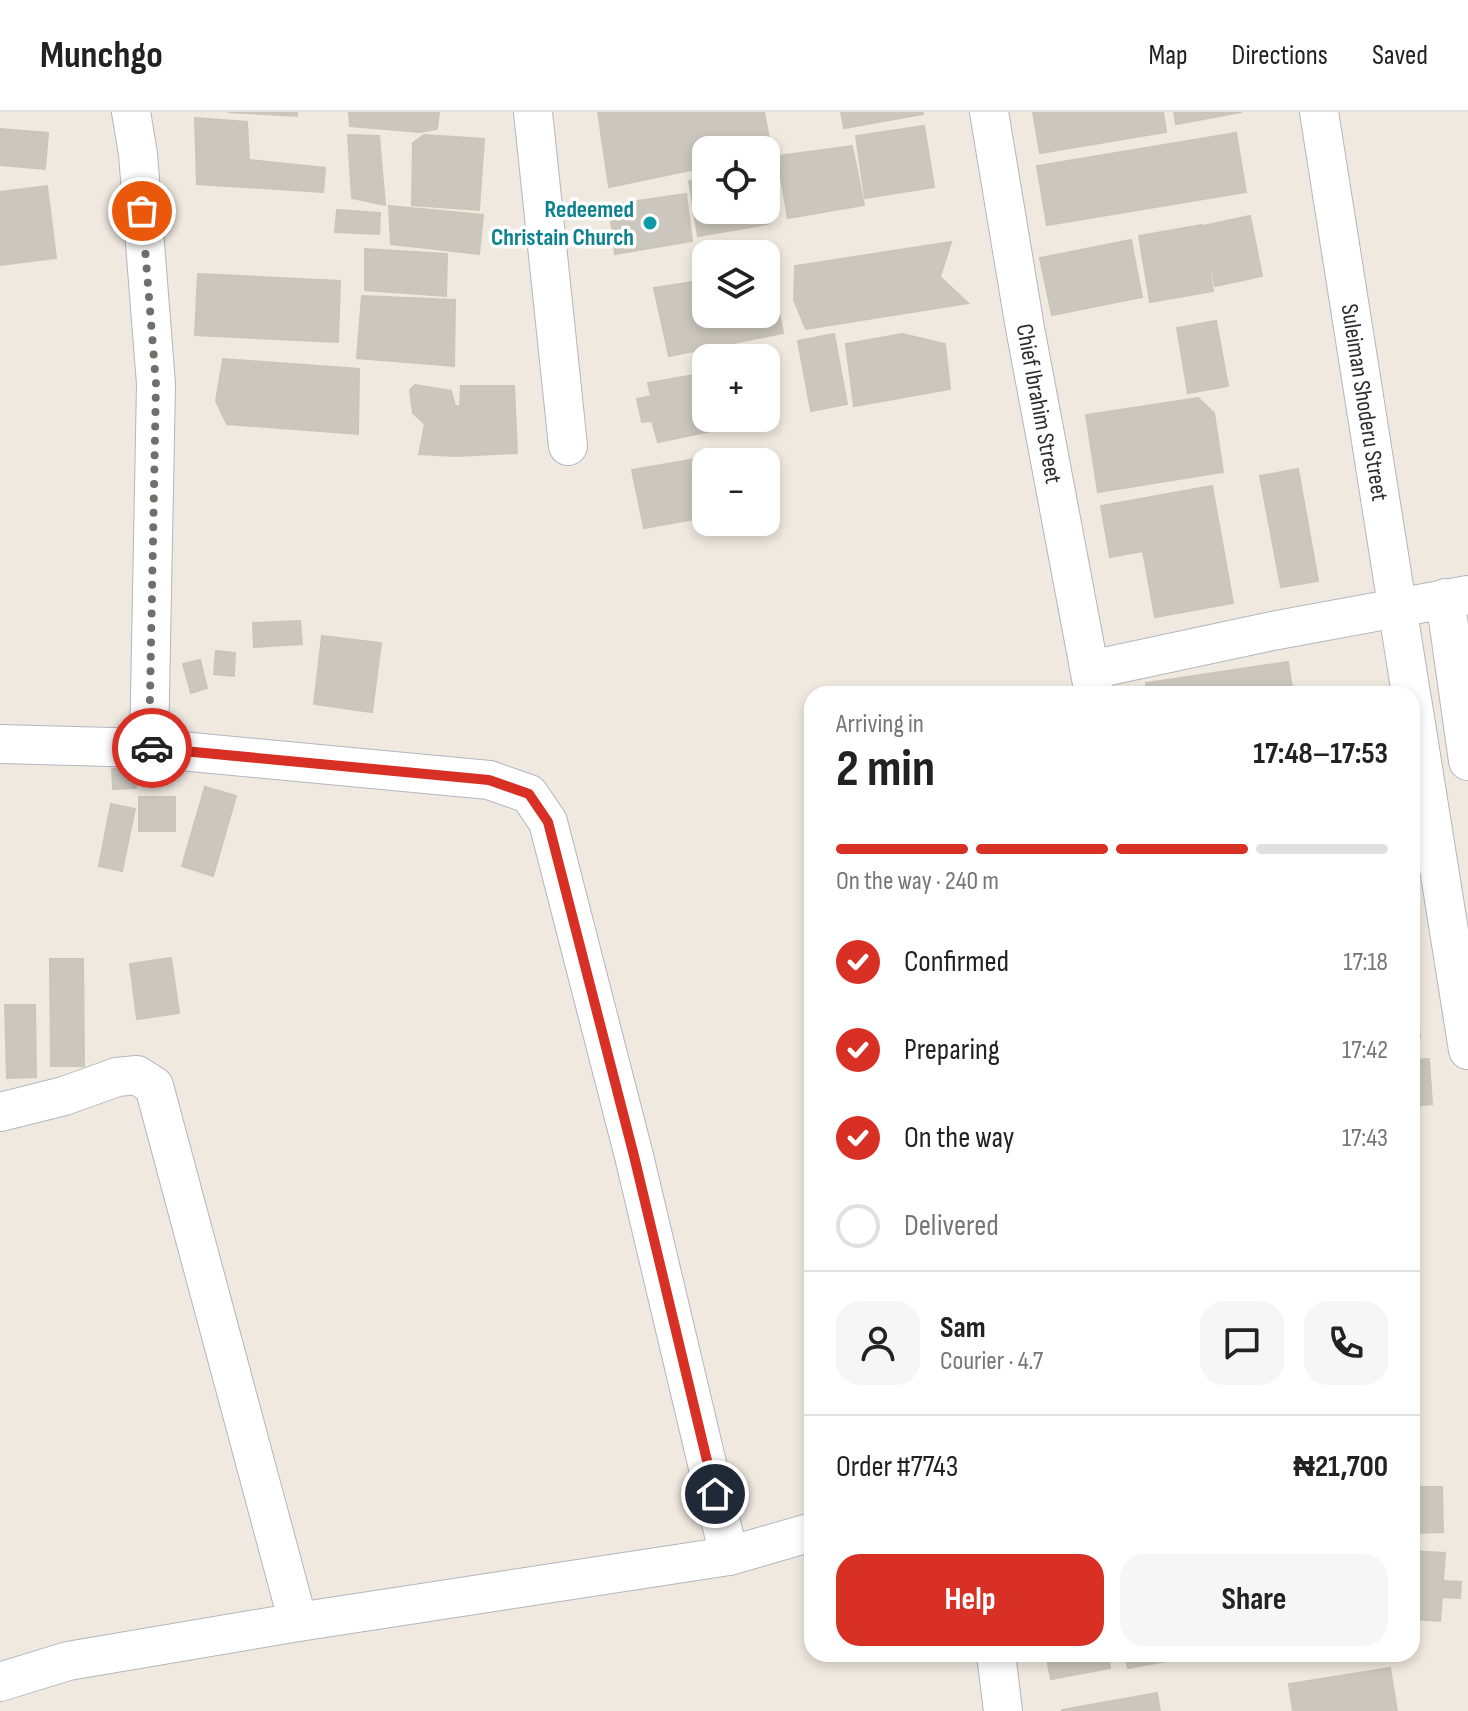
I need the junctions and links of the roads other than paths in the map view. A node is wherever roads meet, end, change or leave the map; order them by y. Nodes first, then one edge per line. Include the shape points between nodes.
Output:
1 (131, 112) edge
2 (533, 112) edge
3 (989, 112) edge
4 (1319, 112) edge
5 (568, 446) dead end
6 (1456, 596) edge
7 (1397, 607) junction
8 (1092, 682) edge
9 (1410, 686) edge
10 (0, 744) edge
11 (1420, 747) edge
12 (149, 748) junction
13 (1468, 761) edge
14 (1468, 1050) edge
15 (0, 1112) edge
16 (804, 1534) edge
17 (729, 1556) junction
18 (298, 1622) junction
19 (997, 1662) edge
20 (0, 1682) edge
21 (1003, 1711) edge

1 - 12 street via 156,384
2 - 5 street
3 - 8 street, Chief Ibrahim Street
4 - 7 street, Suleiman Shoderu Street
6 - 7 street
6 - 13 street
7 - 8 street
7 - 9 street, Suleiman Shoderu Street
10 - 12 street
11 - 14 street, Suleiman Shoderu Street
12 - 17 street via 489,780 529,794 548,822
15 - 18 street via 117,1077 137,1075 154,1086
16 - 17 street
17 - 18 street
18 - 20 street via 68,1661
19 - 21 street

